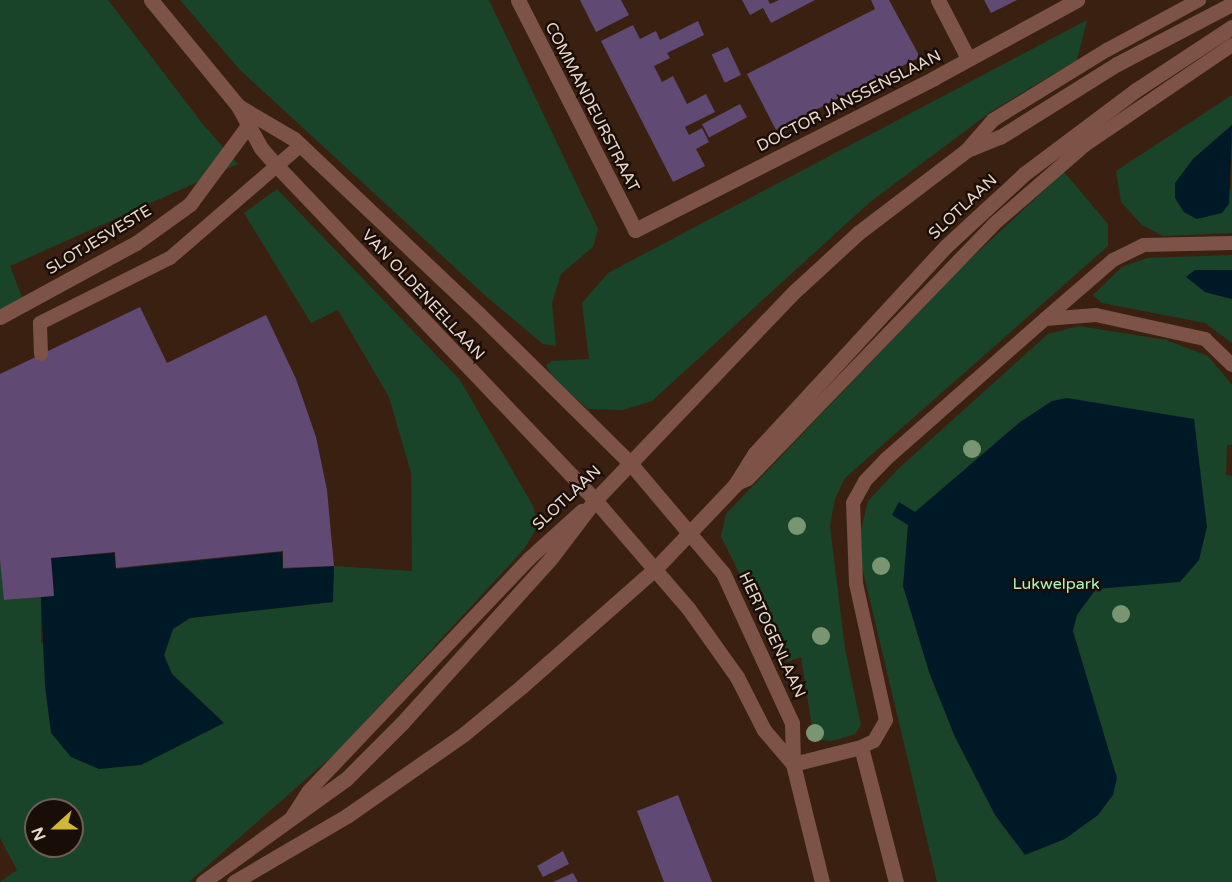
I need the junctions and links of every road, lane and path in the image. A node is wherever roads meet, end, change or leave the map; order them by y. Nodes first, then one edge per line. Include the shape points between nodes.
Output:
1 (151, 0) edge
2 (518, 0) edge
3 (938, 0) edge
4 (1077, 0) edge
5 (1199, 0) edge
6 (1232, 4) edge
7 (1232, 27) edge
8 (1232, 45) edge
9 (968, 58) junction
10 (238, 106) junction
11 (250, 123) junction
12 (301, 145) junction
13 (967, 150) junction
14 (276, 165) junction
15 (635, 230) joint
16 (1232, 243) edge
17 (0, 317) edge
18 (1045, 319) junction
19 (41, 354) dead end
20 (1232, 365) edge
21 (630, 463) junction
22 (735, 485) junction
23 (595, 500) junction
24 (689, 533) junction
25 (655, 569) junction
26 (861, 747) junction
27 (793, 764) junction
28 (203, 882) edge
29 (234, 882) edge
30 (822, 882) edge
31 (896, 882) edge

1 - 10 street, VAN OLDENEELLAAN
2 - 15 street, COMMANDEURSTRAAT
3 - 9 street
4 - 9 street, DOCTOR JANSSENSLAAN
5 - 13 lane, SLOTLAAN via 1107,50 993,120
6 - 13 street, SLOTLAAN via 1117,64 1000,138
7 - 22 street, SLOTLAAN via 1136,90 1015,182 945,247 754,453
8 - 22 lane, SLOTLAAN via 1084,145 994,224 748,479
9 - 15 street, DOCTOR JANSSENSLAAN
10 - 11 street, VAN OLDENEELLAAN
10 - 12 street, VAN OLDENEELLAAN
11 - 14 street, VAN OLDENEELLAAN via 261,148
11 - 17 street, SLOTJESVESTE via 190,204 136,243
12 - 14 lane
12 - 21 street, VAN OLDENEELLAAN
13 - 21 street, SLOTLAAN via 858,233 795,291
14 - 19 lane via 170,258 40,323 37,336
14 - 23 street, VAN OLDENEELLAAN
16 - 18 lane via 1144,245 1113,260
18 - 20 lane via 1096,315 1205,339
18 - 26 lane via 885,460 853,503 856,583 886,720 874,741
21 - 23 street, SLOTLAAN
21 - 24 street, VAN OLDENEELLAAN
22 - 24 street, SLOTLAAN
23 - 25 street, VAN OLDENEELLAAN
23 - 28 street, SLOTLAAN via 551,558 402,723 345,779
24 - 25 street, SLOTLAAN
24 - 27 street, HERTOGENLAAN via 723,573 775,680 792,723
25 - 27 street, HERTOGENLAAN via 737,677 764,730
25 - 29 street, SLOTLAAN via 464,734 348,815
26 - 27 street
26 - 31 street
27 - 30 street, HERTOGENLAAN

